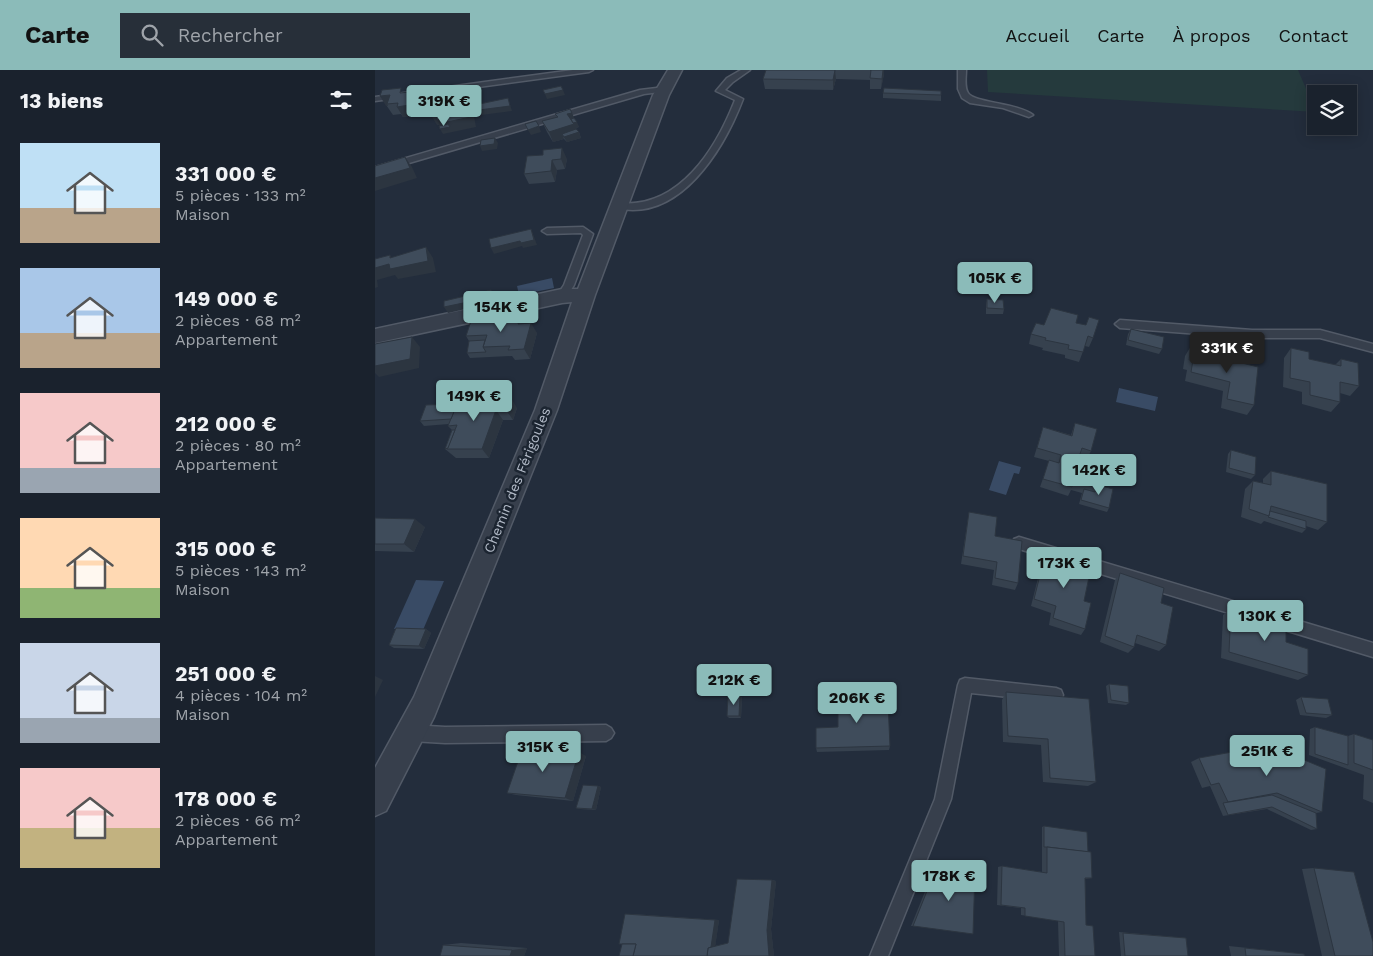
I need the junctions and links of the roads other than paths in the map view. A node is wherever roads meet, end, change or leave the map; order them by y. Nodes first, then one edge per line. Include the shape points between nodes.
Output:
1 (589, 70) edge
2 (746, 70) edge
3 (962, 70) edge
4 (670, 79) edge
5 (375, 99) edge
6 (1029, 115) dead end
7 (375, 170) edge
8 (619, 206) junction
9 (547, 231) dead end
10 (585, 295) junction
11 (562, 296) junction
12 (1120, 324) dead end
13 (375, 336) edge
14 (1373, 348) edge
15 (1019, 542) edge
16 (1373, 650) edge
17 (1056, 695) edge
18 (411, 733) junction
19 (606, 733) dead end
20 (375, 800) edge
21 (879, 956) edge

1 - 5 lane
2 - 8 lane via 720,91 739,99 731,123 693,177 670,194 647,205
3 - 6 lane via 965,96 973,101 1005,106
4 - 7 lane via 643,92
4 - 8 street, Chemin des Férigoules
8 - 10 street, Chemin des Férigoules
9 - 11 lane via 583,230 588,234
10 - 11 street
10 - 18 street, Chemin des Férigoules via 546,410
11 - 13 street
12 - 14 lane via 1252,334 1320,334
15 - 16 lane
17 - 21 lane via 965,685 943,799
18 - 19 lane
18 - 20 street, Chemin des Férigoules

